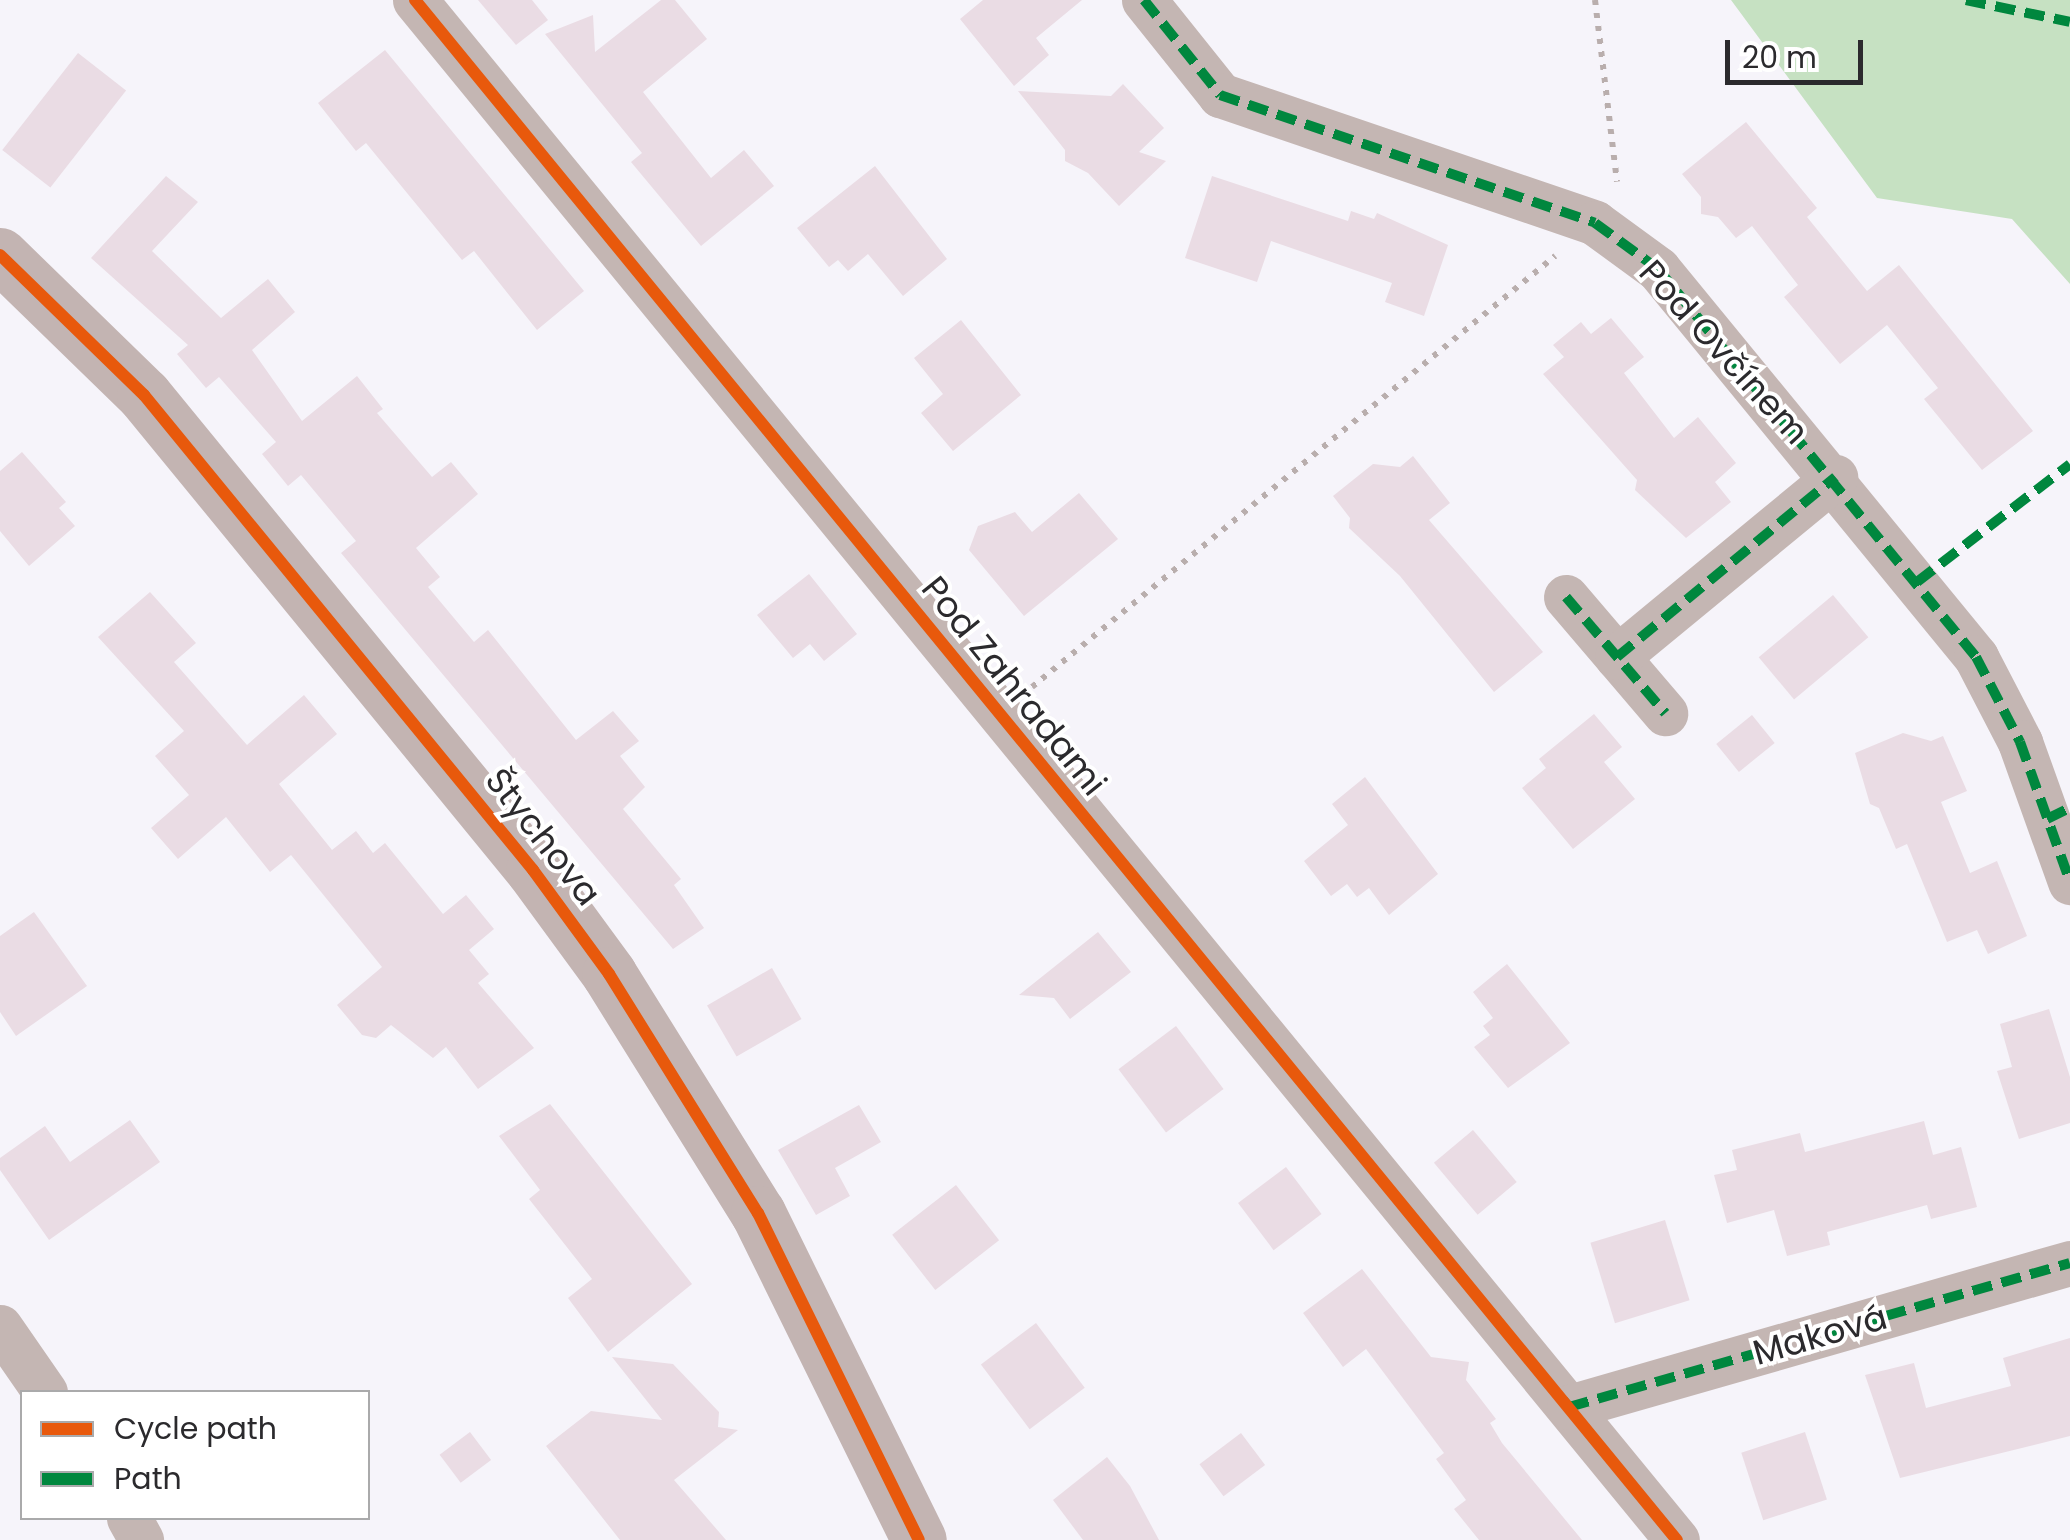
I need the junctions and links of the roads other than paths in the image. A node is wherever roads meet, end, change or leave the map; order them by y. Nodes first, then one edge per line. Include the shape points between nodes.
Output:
1 (415, 0) edge
2 (1144, 0) edge
3 (0, 254) edge
4 (1835, 477) junction
5 (1566, 597) dead end
6 (1617, 657) junction
7 (1665, 713) dead end
8 (2070, 882) edge
9 (2070, 1264) edge
10 (0, 1326) edge
11 (44, 1390) edge
12 (1569, 1407) junction
13 (919, 1540) edge
14 (1678, 1540) edge

1 - 12 street, Pod Zahradami
2 - 4 street, Pod Ovčínem via 1220,95 1595,223 1658,269
3 - 13 street, Štychova via 144,394 533,870 609,974 758,1213
4 - 6 street
4 - 8 street, Pod Ovčínem via 1976,657 2020,742
5 - 6 street
6 - 7 street
9 - 12 street, Maková
10 - 11 street
12 - 14 street, Pod Zahradami

